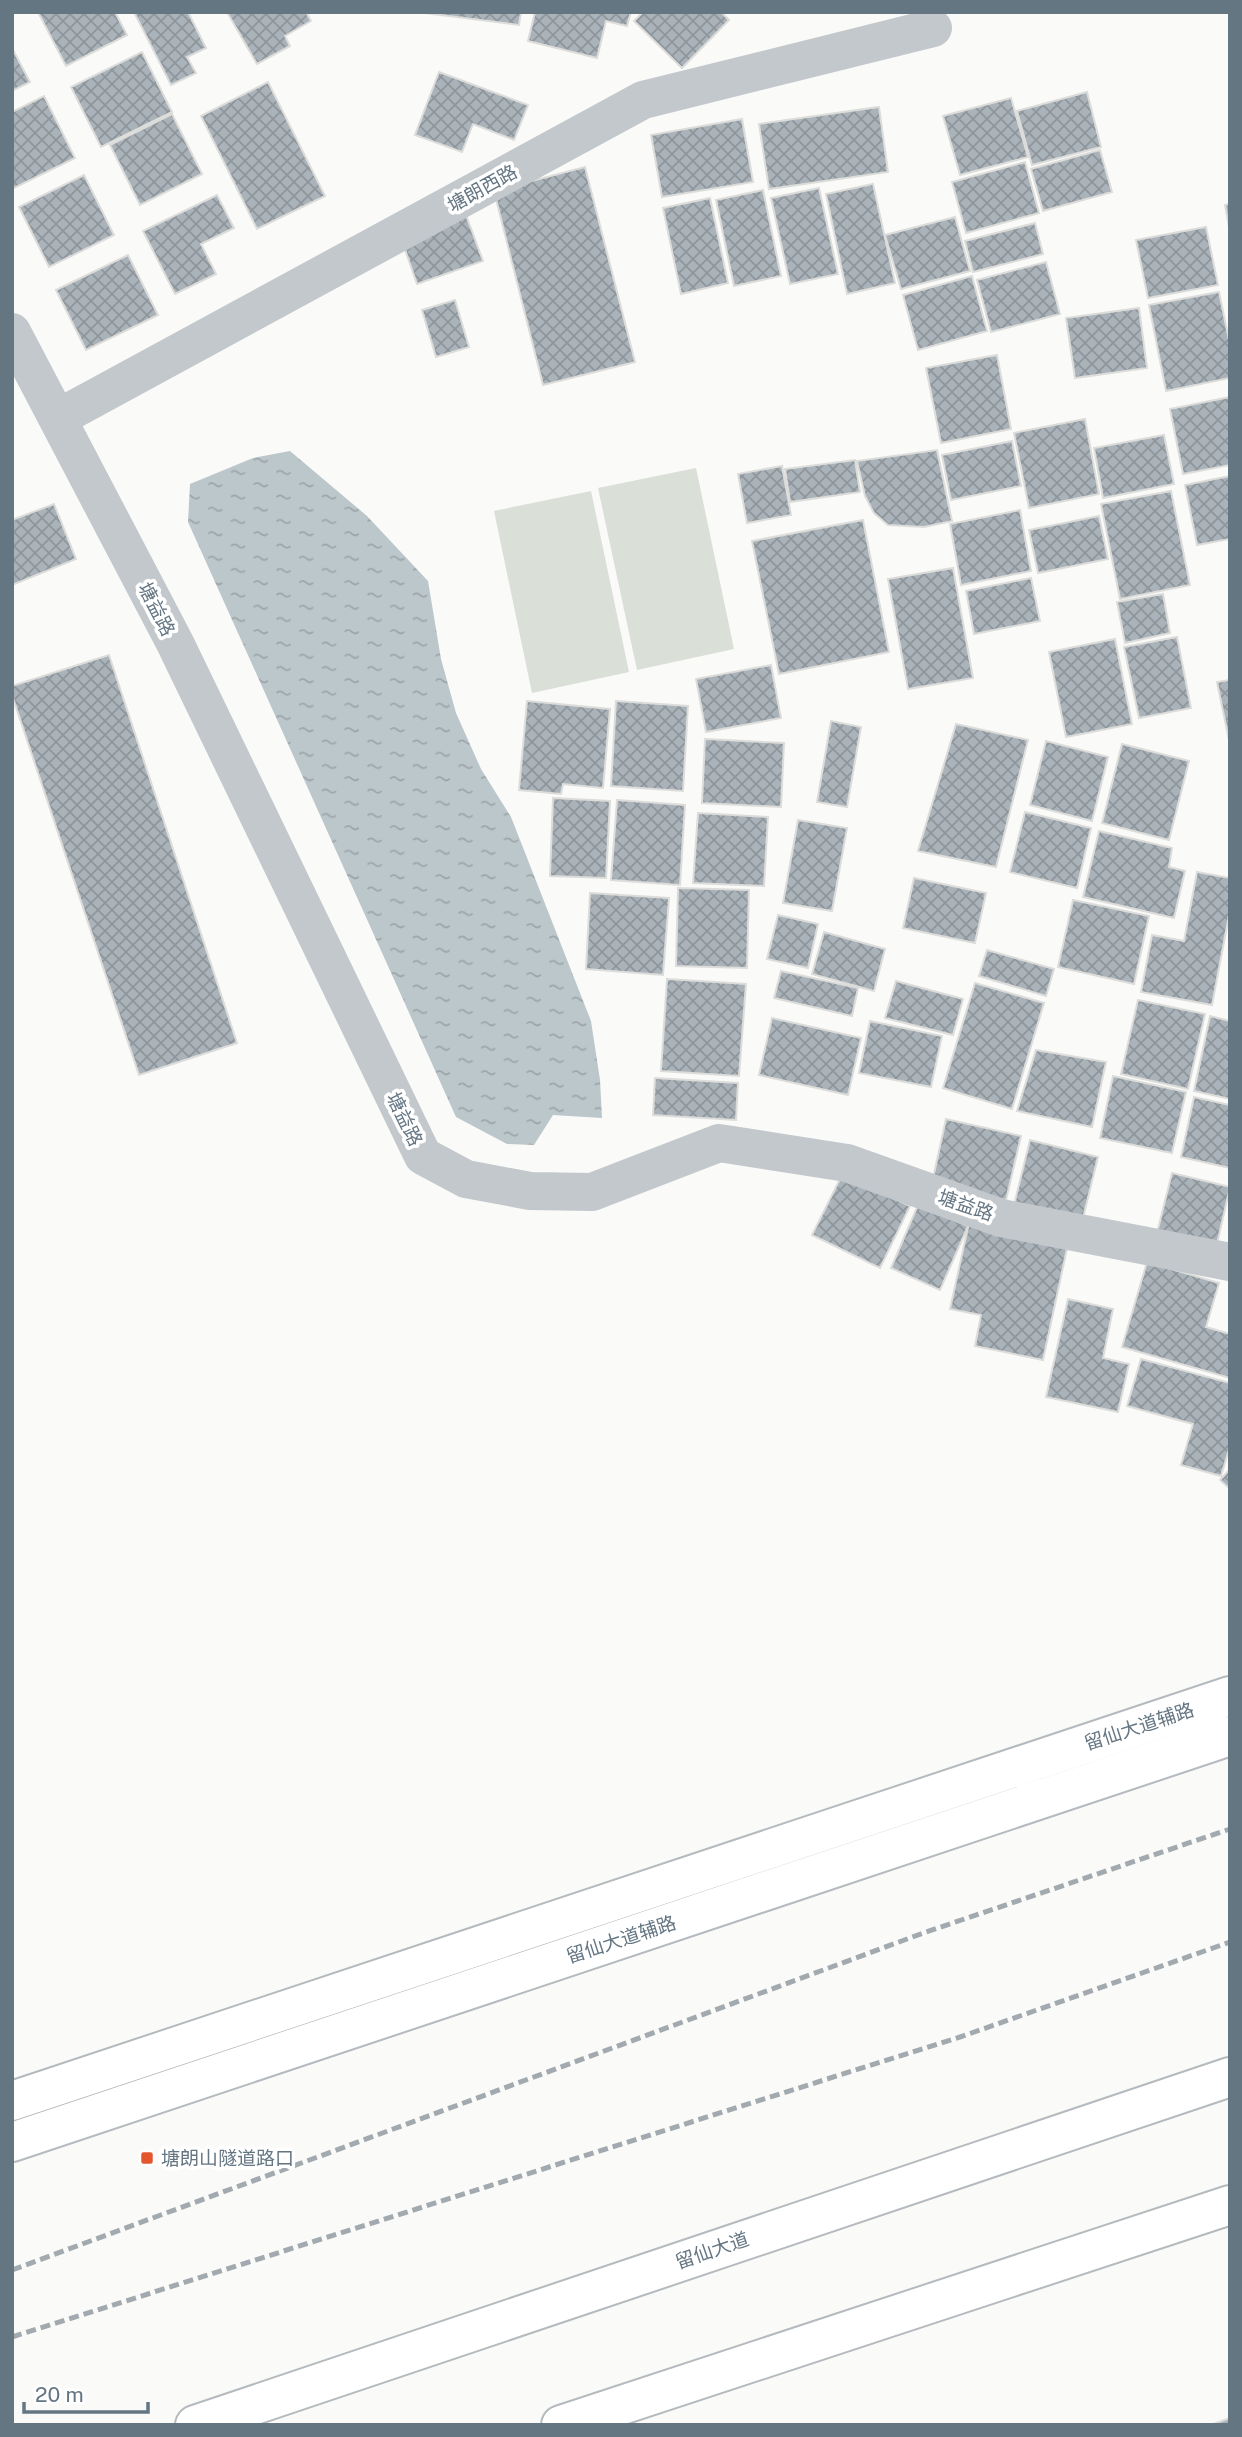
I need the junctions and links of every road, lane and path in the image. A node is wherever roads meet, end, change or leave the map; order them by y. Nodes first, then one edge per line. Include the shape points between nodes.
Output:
1 (933, 28) dead end
2 (12, 332) edge
3 (58, 418) junction
4 (1230, 1262) edge
5 (1230, 1696) edge
6 (1230, 1736) edge
7 (1230, 2077) edge
8 (12, 2101) edge
9 (12, 2141) edge
10 (1230, 2205) edge
11 (565, 2424) edge
12 (195, 2425) edge

1 - 3 street, 塘朗西路 via 643,100
2 - 3 street, 塘益路
3 - 4 street, 塘益路 via 175,643 424,1156 466,1179 530,1191 592,1192 719,1143 846,1163 1001,1217
5 - 8 main road, 留仙大道辅路
6 - 9 main road, 留仙大道辅路
7 - 12 main road, 留仙大道
10 - 11 main road

